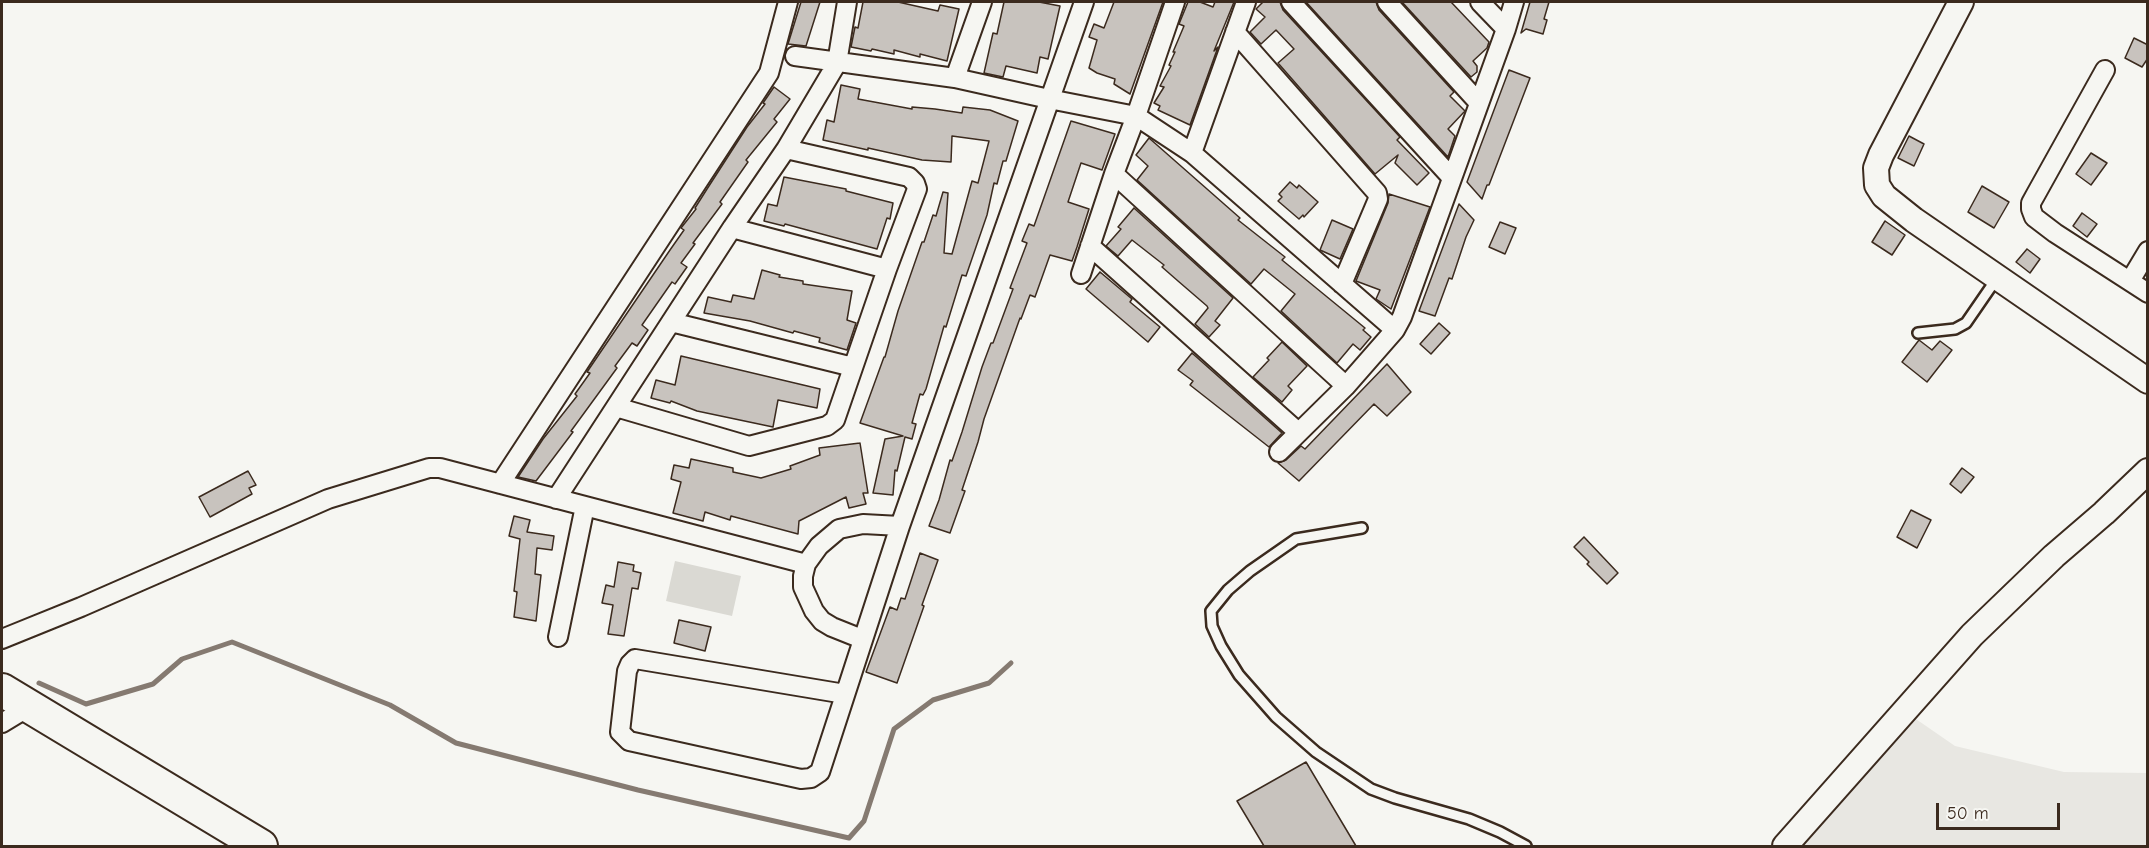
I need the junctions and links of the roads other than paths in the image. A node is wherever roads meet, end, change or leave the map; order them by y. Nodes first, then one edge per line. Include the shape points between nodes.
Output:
1 (788, 2) edge
2 (847, 2) edge
3 (982, 2) edge
4 (1084, 2) edge
5 (1175, 2) edge
6 (1246, 2) edge
7 (1291, 2) edge
8 (1387, 2) edge
9 (1480, 2) edge
10 (1514, 2) edge
11 (1961, 2) edge
12 (1506, 29) junction
13 (1235, 32) junction
14 (795, 56) dead end
15 (837, 63) junction
16 (2105, 70) dead end
17 (956, 78) junction
18 (1049, 99) junction
19 (1479, 103) junction
20 (1136, 116) junction
21 (786, 149) junction
22 (1192, 153) junction
23 (1114, 174) junction
24 (1452, 178) junction
25 (732, 228) junction
26 (1090, 246) junction
27 (2148, 251) edge
28 (888, 268) junction
29 (1081, 274) dead end
30 (1998, 276) junction
31 (2130, 281) junction
32 (1342, 284) junction
33 (2148, 293) edge
34 (671, 322) junction
35 (1395, 330) junction
36 (1918, 333) dead end
37 (853, 367) junction
38 (2148, 381) edge
39 (1346, 386) junction
40 (616, 407) junction
41 (1298, 432) junction
42 (1279, 452) dead end
43 (2148, 471) edge
44 (500, 484) junction
45 (556, 499) junction
46 (585, 506) junction
47 (900, 526) junction
48 (1362, 528) dead end
49 (806, 564) junction
50 (558, 637) dead end
51 (2, 639) edge
52 (862, 639) junction
53 (2, 690) edge
54 (845, 694) junction
55 (30, 706) junction
56 (2, 723) edge
57 (261, 846) edge
58 (1526, 846) edge
59 (1785, 846) edge

1 - 44 street via 769,74
2 - 15 street
3 - 17 street
4 - 18 street
5 - 20 street
6 - 13 street
7 - 24 street
8 - 19 street
9 - 12 street
10 - 12 street
11 - 30 street via 1881,155 1876,168 1877,184 1884,196 1914,220
12 - 19 street
13 - 22 street
13 - 32 street via 1377,193 1378,199
14 - 15 street
15 - 17 street
15 - 21 street
16 - 31 street via 2031,209 2034,217 2055,233
17 - 18 street
18 - 20 street
18 - 47 street
19 - 24 street
20 - 22 street
20 - 23 street
21 - 25 street
21 - 28 street via 912,180 918,189
22 - 32 street
23 - 26 street
23 - 39 street
24 - 35 street
25 - 28 street
25 - 34 street
26 - 29 street
26 - 41 street
27 - 31 street
28 - 37 street
30 - 36 lane via 1966,323 1955,329
30 - 38 street
31 - 33 street
32 - 35 street
34 - 37 street
34 - 40 street
35 - 39 street
37 - 40 street via 832,423 756,445 743,445
39 - 41 street
40 - 45 street
41 - 42 street
43 - 59 street via 1972,635
44 - 45 street
44 - 51 street via 429,468 327,499
45 - 46 street
46 - 49 street
46 - 50 street
47 - 49 street via 863,524 839,529
47 - 52 street
48 - 58 lane via 1296,539 1250,571 1211,611 1212,626 1221,646 1239,675 1276,717 1316,752 1371,789 1469,819
49 - 52 street via 803,587 814,611 832,627
52 - 54 street
53 - 55 highway
54 - 54 street via 820,772 811,778 629,741 620,732 627,671 635,659
55 - 56 street
55 - 57 highway

